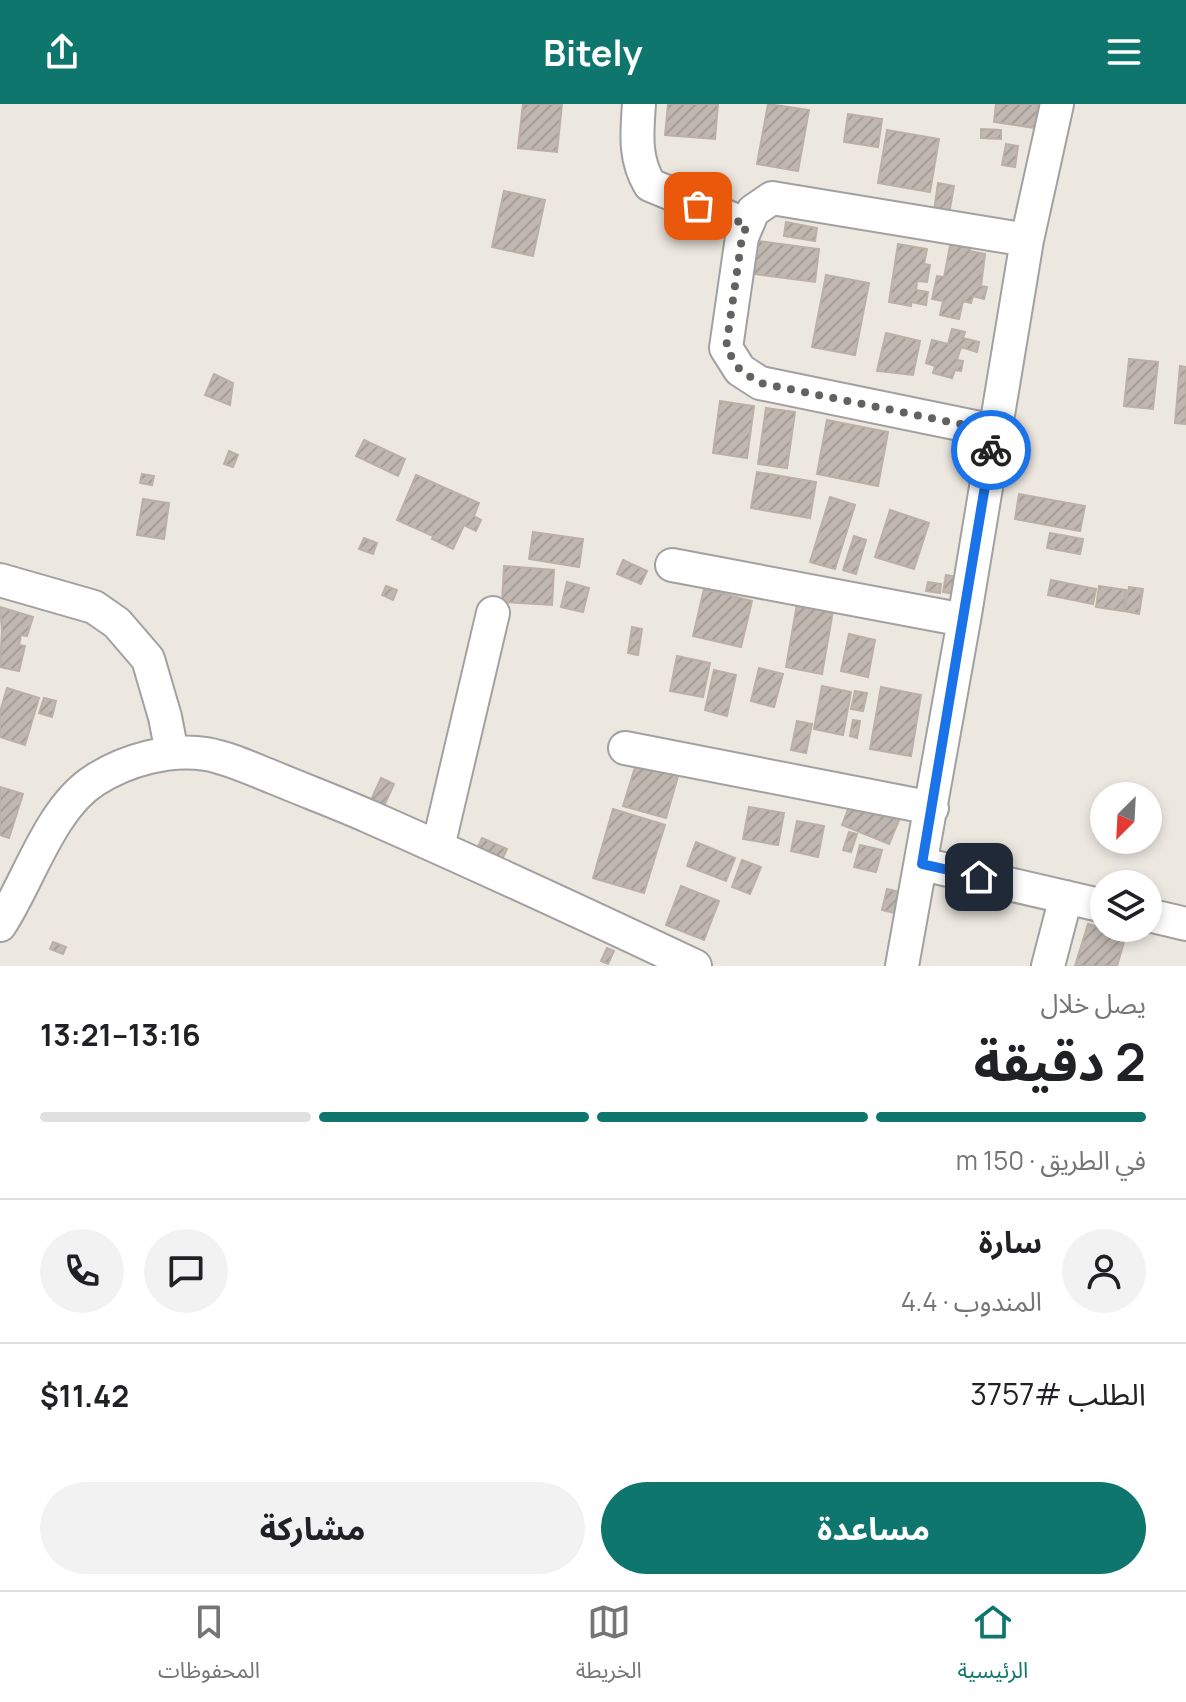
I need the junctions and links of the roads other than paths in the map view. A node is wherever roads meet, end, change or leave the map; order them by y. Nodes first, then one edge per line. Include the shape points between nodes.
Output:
1 (639, 104) edge
2 (1057, 104) edge
3 (747, 225) junction
4 (1027, 240) junction
5 (994, 431) junction
6 (672, 565) dead end
7 (0, 580) edge
8 (493, 613) dead end
9 (964, 620) junction
10 (625, 748) dead end
11 (172, 753) junction
12 (932, 808) junction
13 (438, 847) junction
14 (922, 864) junction
15 (1066, 897) junction
16 (1090, 903) edge
17 (1162, 918) edge
18 (1186, 924) edge
19 (0, 925) edge
20 (691, 965) edge
21 (902, 966) edge
22 (1048, 966) edge

1 - 3 street via 637,144 641,170 650,185
2 - 4 street
3 - 4 street via 753,211 772,198
3 - 5 street via 726,348 740,370 760,383
4 - 5 street
5 - 9 street
6 - 9 street
7 - 11 street via 94,607 117,623 148,659
8 - 13 street
9 - 12 street
10 - 12 street
11 - 13 street via 234,762
11 - 19 street via 114,770 81,790 37,855
12 - 14 street
13 - 20 street
14 - 15 street
14 - 21 street
15 - 16 street
15 - 22 street
17 - 18 street

